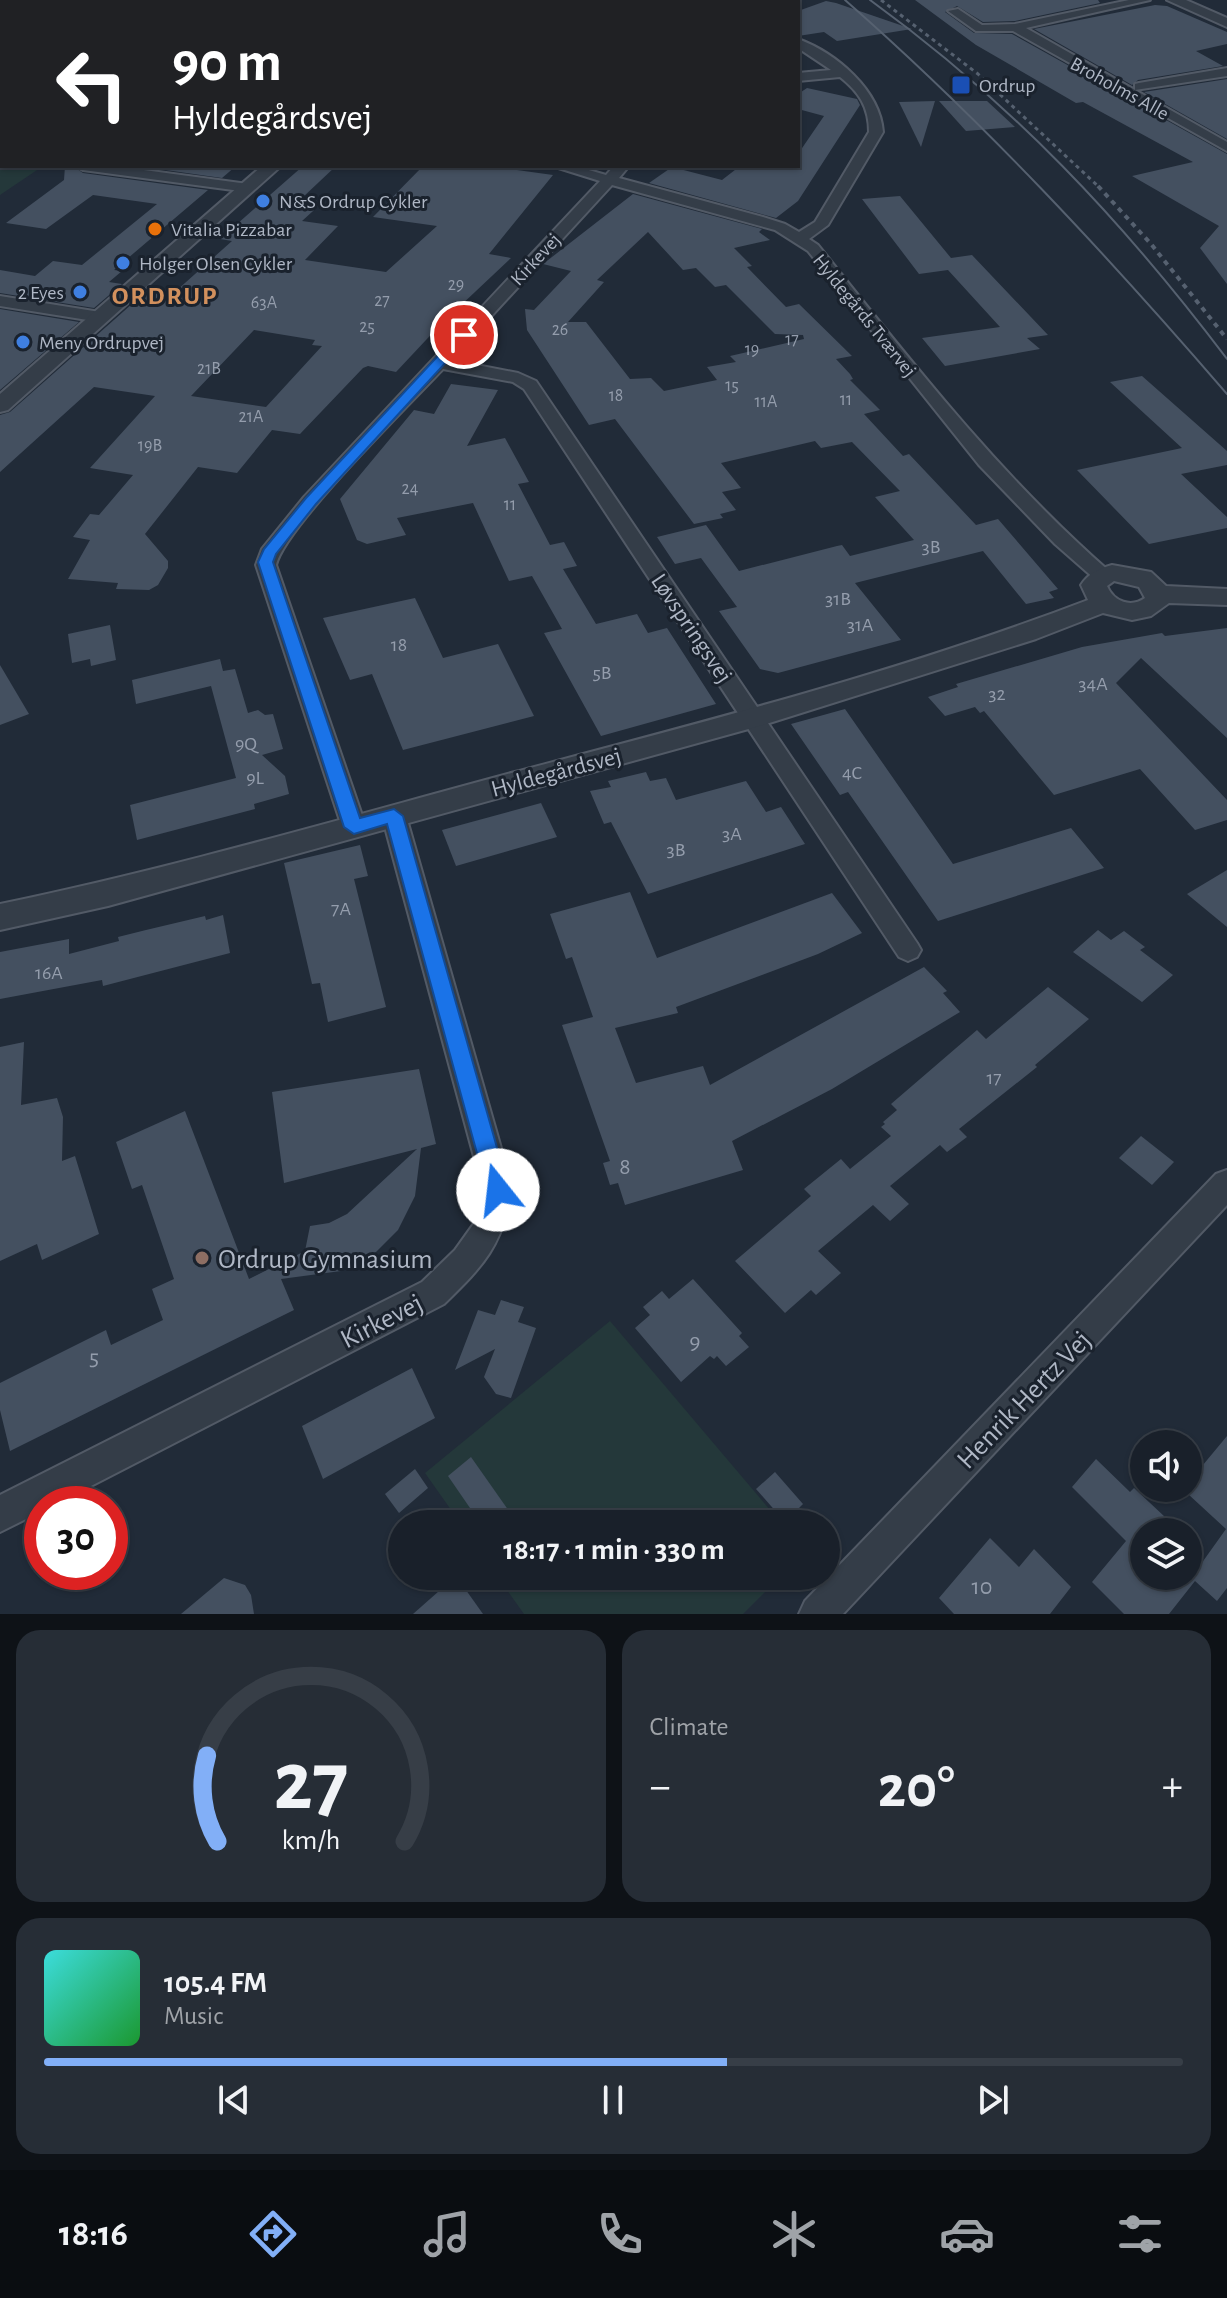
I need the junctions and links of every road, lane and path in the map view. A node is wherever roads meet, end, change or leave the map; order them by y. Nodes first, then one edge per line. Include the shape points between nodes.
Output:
1 (1145, 0) edge
2 (1174, 0) edge
3 (954, 11) dead end
4 (1227, 23) edge
5 (1015, 27) junction
6 (800, 44) edge
7 (1227, 72) edge
8 (840, 73) junction
9 (800, 77) edge
10 (1139, 87) dead end
11 (1227, 147) edge
12 (105, 168) edge
13 (270, 168) edge
14 (575, 168) edge
15 (615, 173) edge
16 (248, 188) junction
17 (800, 238) junction
18 (0, 301) edge
19 (100, 317) junction
20 (438, 363) junction
21 (0, 405) edge
22 (1104, 590) junction
23 (1158, 594) junction
24 (1227, 597) edge
25 (753, 718) junction
26 (394, 816) junction
27 (354, 827) junction
28 (0, 917) edge
29 (908, 950) dead end
30 (1227, 1184) edge
31 (0, 1514) edge
32 (818, 1614) edge

1 - 5 street
2 - 4 street
3 - 5 street via 980,29
5 - 11 street, Broholms Alle
6 - 8 street
7 - 10 street
8 - 9 street
8 - 17 street via 867,95 876,132 821,225
12 - 16 street
13 - 16 street
14 - 15 street, Hyldegårds Tværvej
15 - 17 street, Hyldegårds Tværvej
15 - 20 street, Kirkevej
16 - 19 street
17 - 22 street, Hyldegårds Tværvej via 1009,489
18 - 19 street
19 - 21 street
20 - 25 street, Løvspringsvej via 518,378 530,385
20 - 27 street, Kirkevej via 311,501 266,562
22 - 23 street via 1137,612 1154,606
22 - 23 street via 1112,573 1135,575
22 - 25 street, Hyldegårdsvej via 1027,633
23 - 24 street
25 - 26 street, Hyldegårdsvej
25 - 29 street, Løvspringsvej
26 - 27 street, Hyldegårdsvej
26 - 31 street, Kirkevej via 498,1190 489,1228 466,1261 433,1293
27 - 28 street, Hyldegårdsvej via 108,894
30 - 32 street, Henrik Hertz Vej

